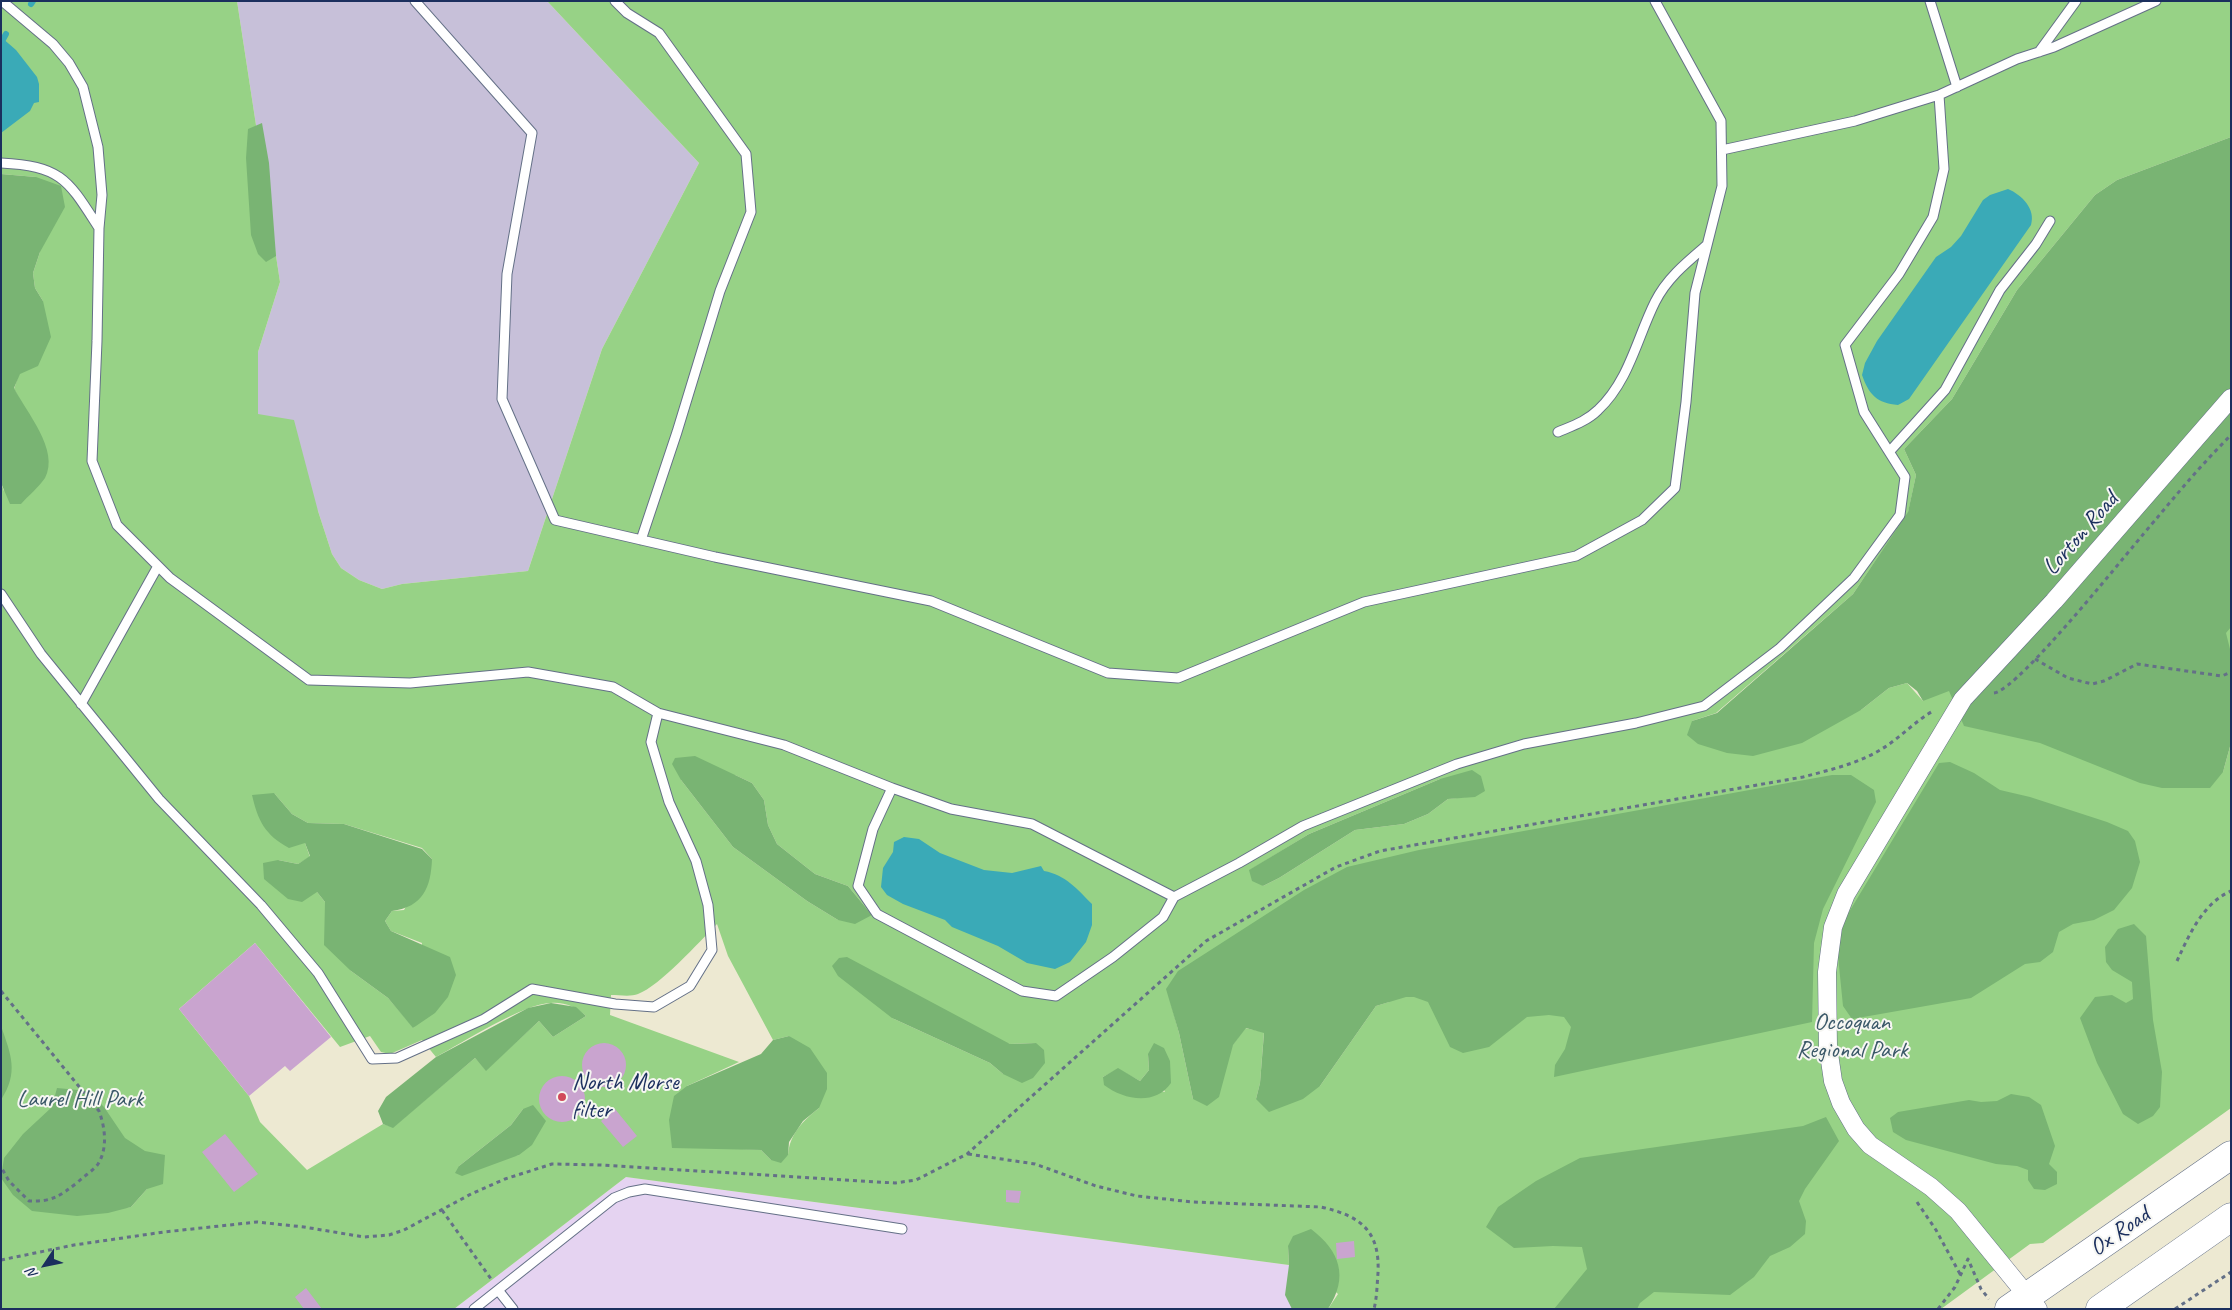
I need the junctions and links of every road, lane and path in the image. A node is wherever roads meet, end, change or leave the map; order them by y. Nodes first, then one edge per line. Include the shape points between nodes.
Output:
1 (2, 1) edge
2 (415, 1) edge
3 (615, 1) edge
4 (1655, 1) edge
5 (1930, 1) edge
6 (2076, 1) edge
7 (2156, 1) edge
8 (2038, 52) junction
9 (1957, 87) junction
10 (1939, 95) junction
11 (1722, 150) junction
12 (1, 164) edge
13 (2050, 221) dead end
14 (99, 228) junction
15 (1707, 245) junction
16 (2231, 398) edge
17 (1558, 432) dead end
18 (2231, 435) edge
19 (1890, 451) junction
20 (641, 540) junction
21 (158, 566) junction
22 (1, 594) edge
23 (2035, 659) junction
24 (2231, 672) edge
25 (1999, 692) dead end
26 (81, 704) junction
27 (658, 714) junction
28 (1933, 715) dead end
29 (892, 788) junction
30 (2231, 891) edge
31 (1174, 897) junction
32 (2178, 961) dead end
33 (1, 991) edge
34 (967, 1154) junction
35 (2231, 1154) edge
36 (1, 1167) edge
37 (1915, 1200) dead end
38 (442, 1210) junction
39 (2231, 1217) edge
40 (902, 1229) dead end
41 (1, 1260) edge
42 (2231, 1272) edge
43 (1960, 1274) junction
44 (1981, 1289) dead end
45 (498, 1290) junction
46 (2025, 1304) edge
47 (474, 1309) edge
48 (513, 1309) edge
49 (1374, 1309) edge
50 (1938, 1309) edge
51 (2100, 1309) edge
52 (2175, 1309) edge

1 - 14 lane via 53,44 83,87 98,148 102,195
2 - 20 lane via 532,133 507,274 502,399 554,520
3 - 20 lane via 627,13 659,32 746,154 750,212 720,291
4 - 11 lane via 1721,121
5 - 9 lane
6 - 8 lane
7 - 8 lane
8 - 9 lane
9 - 10 lane
10 - 11 lane via 1855,121
10 - 19 lane via 1944,169 1933,218 1899,274 1845,345 1864,412
11 - 15 lane via 1722,186
12 - 14 lane via 34,166 56,173 76,192
13 - 19 lane via 2000,290 1945,390
14 - 21 lane via 92,461 117,525
15 - 17 lane via 1667,282 1627,369 1598,410 1584,421
15 - 20 lane via 1695,293 1675,488 1642,520 1576,556 1364,602 1178,678 1108,673 932,601
16 - 46 street, Lorton Road via 2054,601 1963,699 1846,894 1828,952 1828,1047 1833,1081 1841,1103 1870,1145 1946,1200
18 - 23 path
19 - 31 lane via 1905,477 1900,515 1854,578 1780,648 1704,706 1636,723 1524,744 1457,764 1302,826
21 - 26 lane
21 - 27 lane via 309,680 410,683 528,672 613,687
22 - 26 lane via 41,654
23 - 24 path via 2068,678 2092,684 2137,664 2222,676
23 - 25 path
26 - 27 lane via 159,799 261,905 318,973 372,1058 397,1058 484,1019 532,989 615,1004 654,1007 690,986 712,950 708,905 696,861 669,802 651,742
27 - 29 lane via 784,745
28 - 34 path via 1936,709 1880,750 1853,764 1803,777 1380,851 1336,867 1206,941
29 - 31 lane via 951,809 1032,824
29 - 31 lane via 873,829 858,886 877,914 1022,991 1056,996 1163,917
30 - 32 path via 2219,896 2204,912
33 - 36 path via 99,1111 104,1124 104,1146 98,1164 62,1195 44,1201 29,1200 9,1181
34 - 38 path via 916,1180 895,1183 552,1164 497,1183
34 - 49 path via 1035,1164 1096,1186 1137,1196 1193,1202 1321,1207 1340,1211 1358,1221 1375,1242 1379,1255
35 - 46 highway, Ox Road
37 - 43 path
38 - 41 path via 389,1236 364,1237 257,1222 74,1245
38 - 45 path
39 - 51 highway
40 - 45 lane via 637,1190 614,1198
42 - 52 path
43 - 44 path via 1968,1259
43 - 50 path via 1955,1287
45 - 47 lane
45 - 48 lane

